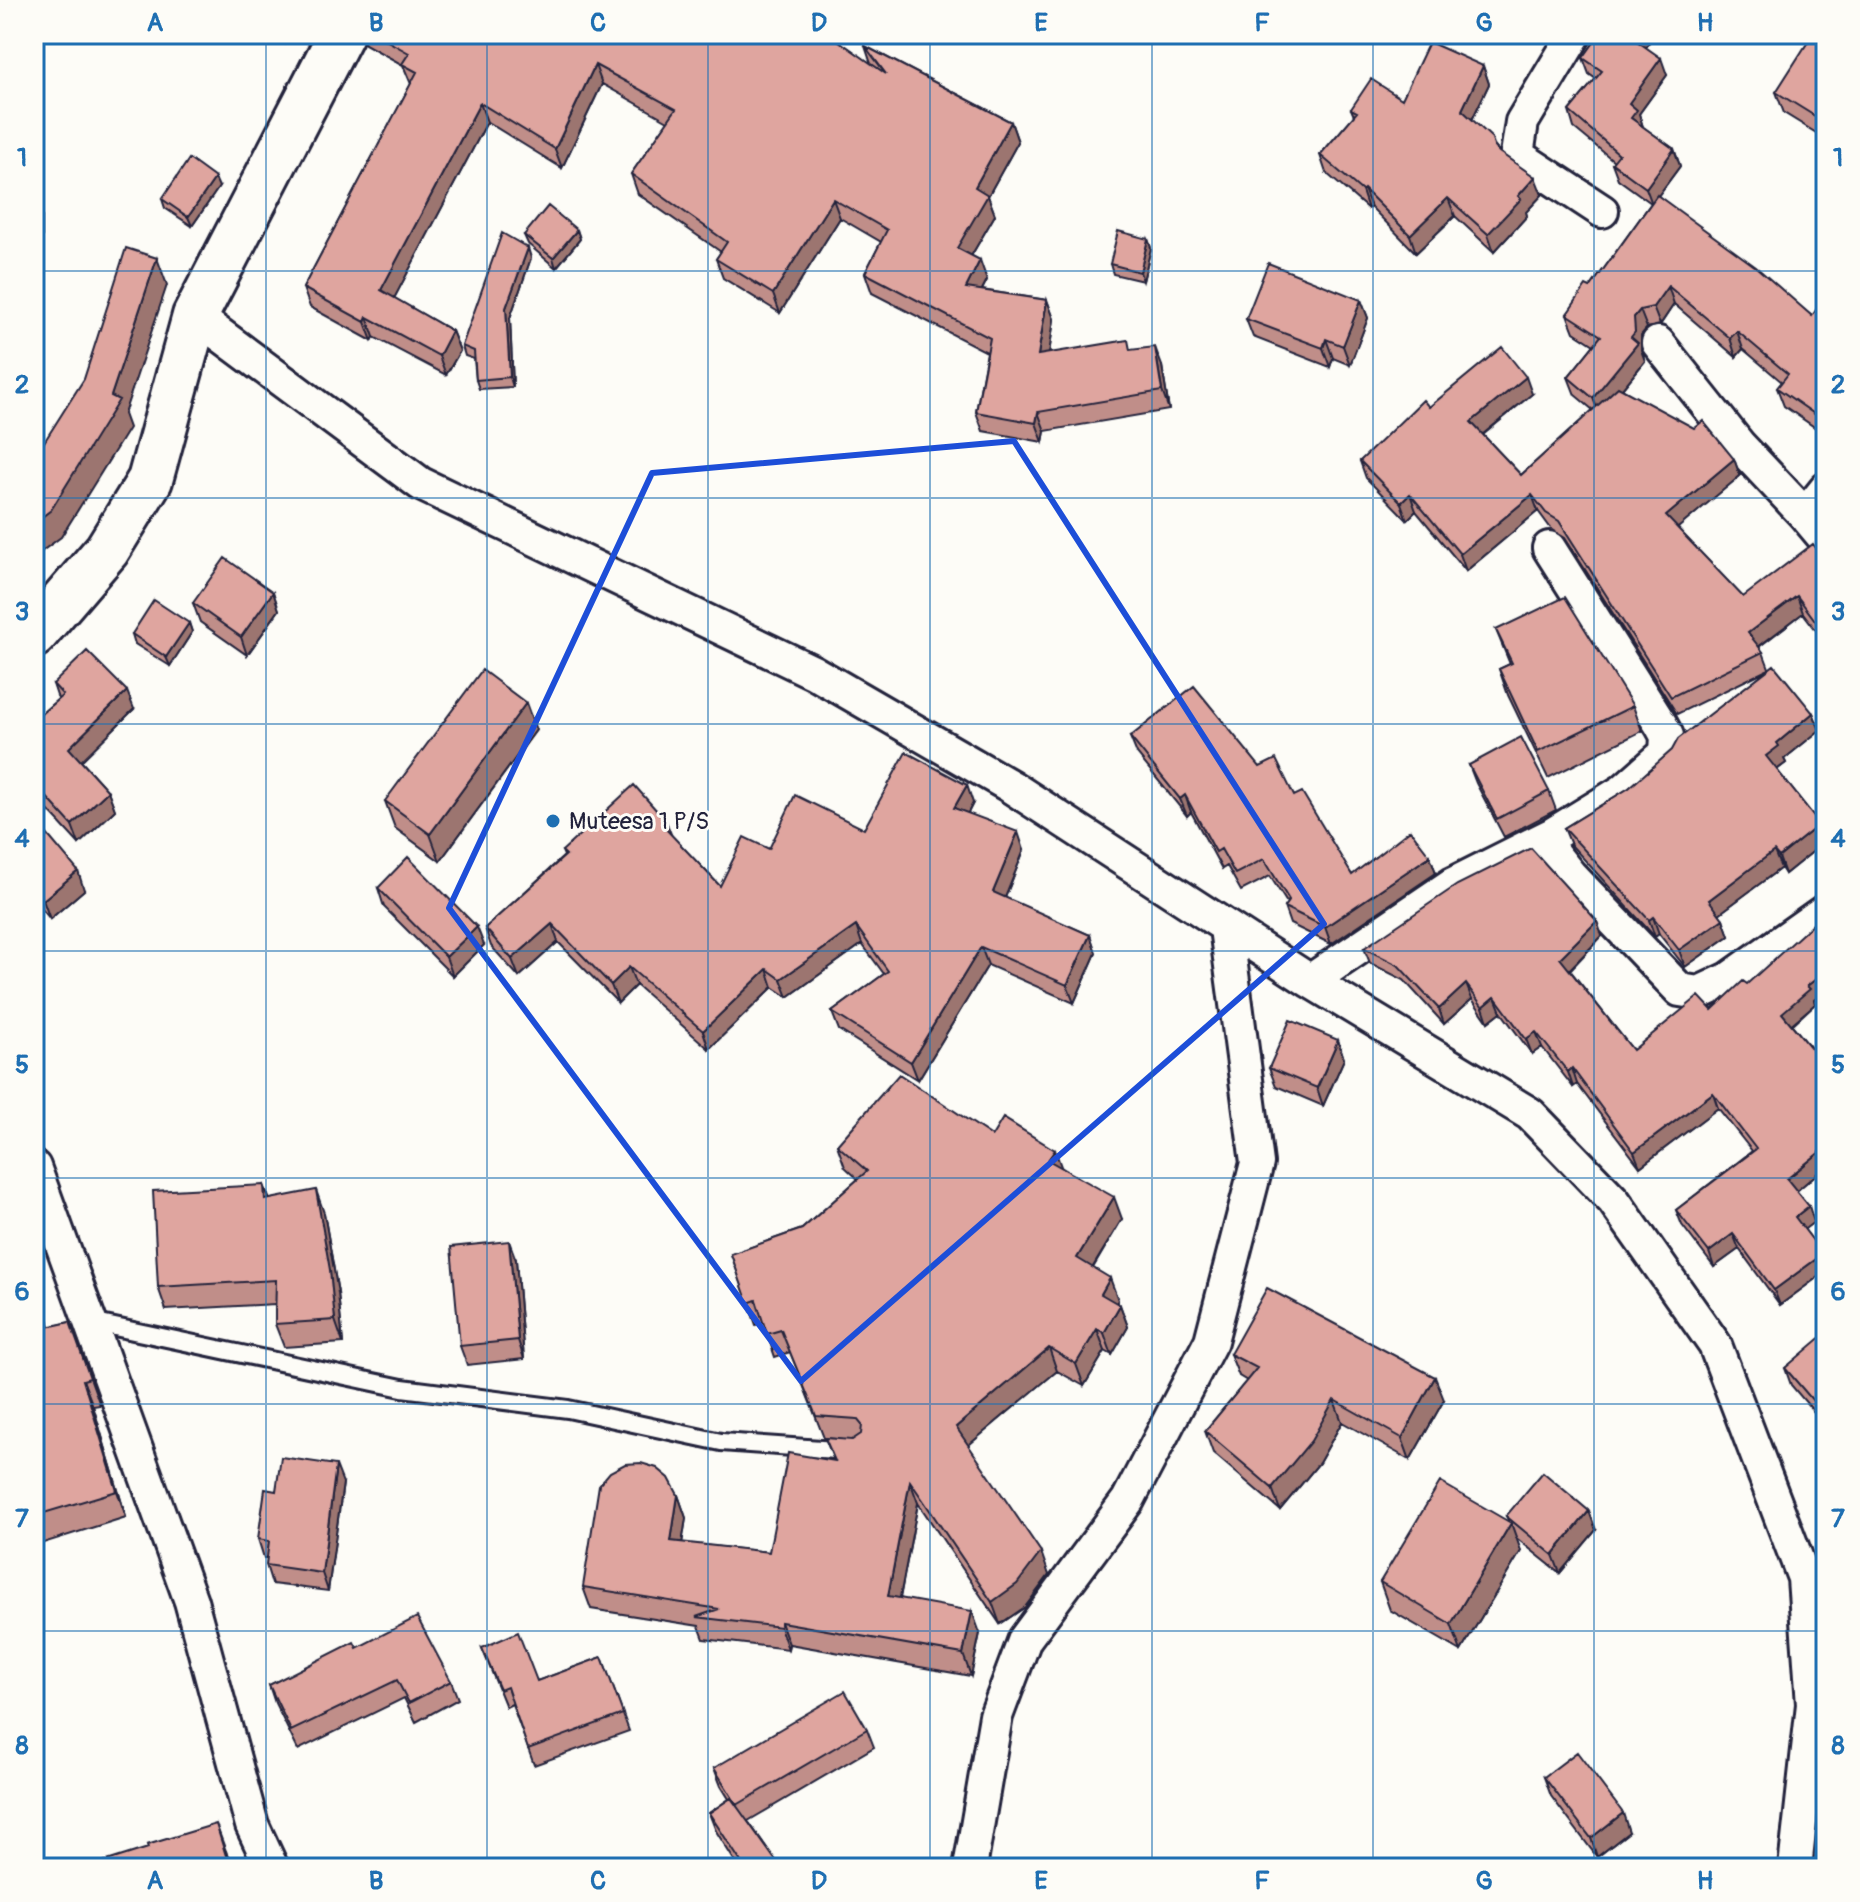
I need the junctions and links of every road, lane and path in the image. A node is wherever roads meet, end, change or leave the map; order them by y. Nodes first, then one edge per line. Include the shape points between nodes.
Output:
1 (341, 34) edge
2 (1575, 34) edge
3 (1602, 211) dead end
4 (195, 316) junction
5 (1658, 343) dead end
6 (1826, 489) edge
7 (1805, 515) junction
8 (1826, 540) edge
9 (1549, 548) dead end
10 (34, 635) edge
11 (1542, 840) junction
12 (1826, 910) edge
13 (1226, 928) junction
14 (1310, 981) junction
15 (34, 1167) edge
16 (91, 1322) junction
17 (860, 1451) edge
18 (1817, 1620) edge
19 (272, 1868) edge
20 (970, 1868) edge
21 (1795, 1868) edge

1 - 4 street
2 - 3 street via 1522,122 1517,155
4 - 10 street via 150,480 107,550
4 - 13 street via 421,484 813,672 1010,786
5 - 7 street via 1739,445
6 - 7 street
7 - 8 street
9 - 11 street via 1667,736 1666,753 1623,791
11 - 12 street via 1680,990 1699,993 1729,979
11 - 14 street via 1453,884
13 - 14 street
13 - 20 street via 1257,1163 1211,1341 1128,1500 1025,1639 996,1716
14 - 18 street via 1530,1114 1614,1201 1715,1345
15 - 16 street
16 - 17 lane via 402,1388 568,1409 721,1442
16 - 19 street via 191,1601 252,1825
18 - 21 street

